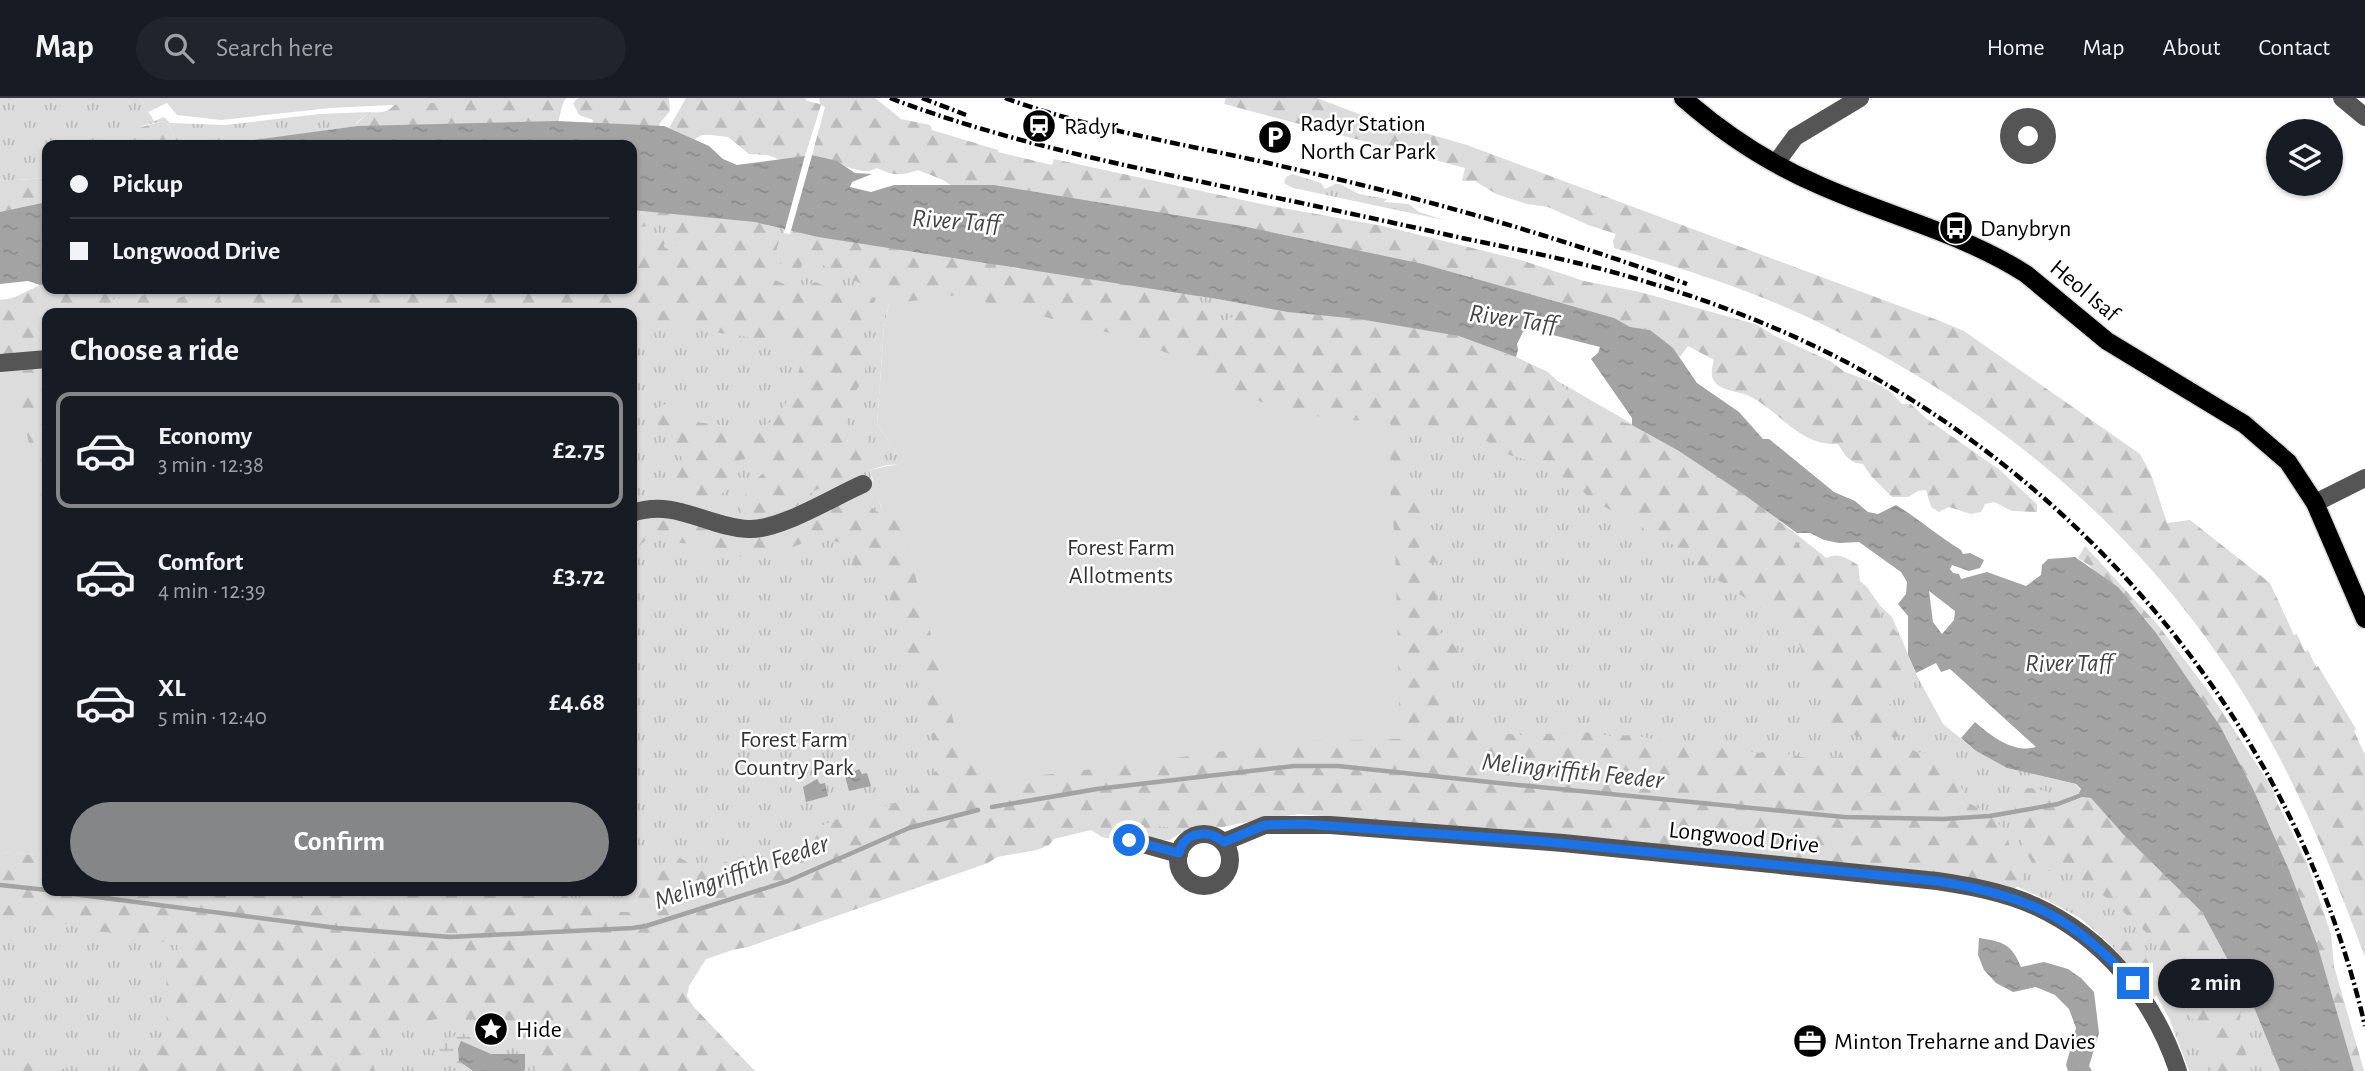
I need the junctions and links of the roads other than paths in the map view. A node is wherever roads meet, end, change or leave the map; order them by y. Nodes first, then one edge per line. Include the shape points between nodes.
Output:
1 (1683, 98) edge
2 (1860, 98) edge
3 (2025, 98) edge
4 (2342, 98) edge
5 (2024, 117) dead end
6 (2365, 117) edge
7 (1776, 163) junction
8 (42, 359) edge
9 (0, 363) edge
10 (2365, 478) edge
11 (863, 484) dead end
12 (2315, 503) junction
13 (637, 512) edge
14 (2365, 619) edge
15 (1129, 840) dead end
16 (1224, 842) junction
17 (1179, 853) junction
18 (2178, 1071) edge

1 - 7 main road, Heol Isaf
2 - 7 street via 1795,137
3 - 5 street
4 - 6 street
7 - 12 main road, Heol Isaf via 2018,268 2120,350 2253,430 2295,471
8 - 9 street
10 - 12 street
11 - 13 street via 757,529 733,527 680,510
12 - 14 main road, Heol Isaf
15 - 17 street
16 - 17 street via 1198,833 1187,838
16 - 17 street via 1229,868 1210,885 1184,878 1177,863
16 - 18 street, Longwood Drive via 1265,825 1330,825 1576,845 1987,889 2054,915 2103,952 2149,1004

